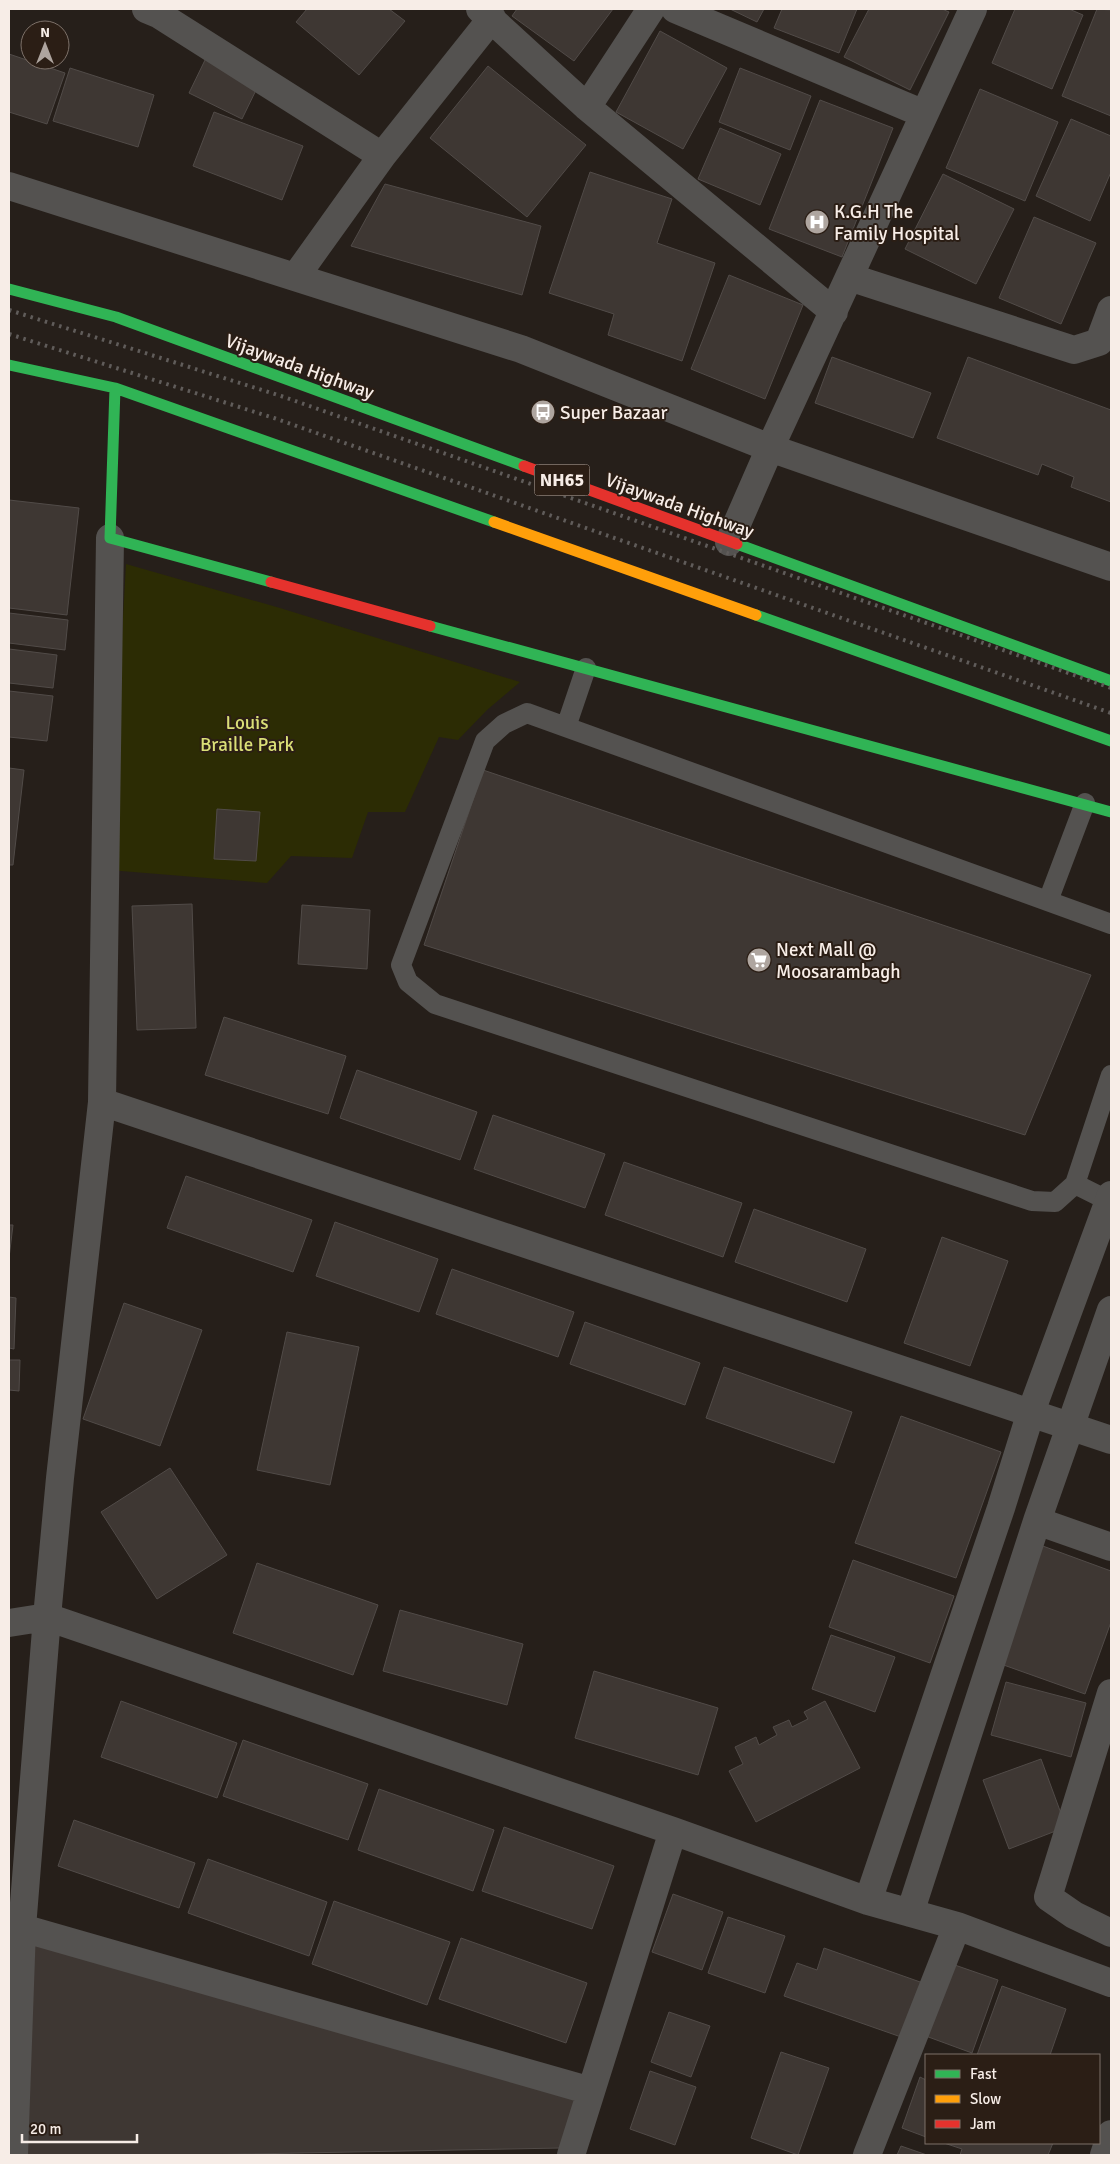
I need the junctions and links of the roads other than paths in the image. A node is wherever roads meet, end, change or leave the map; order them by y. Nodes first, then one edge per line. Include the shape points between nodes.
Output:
1 (146, 9) edge
2 (651, 9) edge
3 (675, 9) edge
4 (973, 9) edge
5 (486, 13) edge
6 (587, 107) junction
7 (924, 114) junction
8 (382, 156) junction
9 (9, 186) edge
10 (296, 276) junction
11 (849, 277) junction
12 (9, 290) edge
13 (1111, 310) edge
14 (834, 312) junction
15 (9, 364) edge
16 (115, 388) junction
17 (770, 448) junction
18 (110, 538) junction
19 (729, 542) junction
20 (1111, 567) edge
21 (586, 668) junction
22 (1111, 681) edge
23 (566, 727) junction
24 (1111, 741) edge
25 (1085, 803) junction
26 (1111, 812) edge
27 (1048, 901) junction
28 (1111, 924) edge
29 (1111, 1075) edge
30 (102, 1102) junction
31 (1075, 1184) junction
32 (1110, 1198) edge
33 (1111, 1310) edge
34 (1032, 1412) junction
35 (1071, 1426) junction
36 (1111, 1440) edge
37 (1037, 1520) junction
38 (1111, 1547) edge
39 (47, 1617) junction
40 (9, 1623) edge
41 (1111, 1693) edge
42 (673, 1831) junction
43 (868, 1901) junction
44 (910, 1914) junction
45 (957, 1926) junction
46 (15, 1929) edge
47 (1111, 1933) edge
48 (1111, 1983) edge
49 (591, 2091) junction
50 (1111, 2134) edge
51 (14, 2155) edge
52 (559, 2155) edge
53 (571, 2155) edge
54 (867, 2155) edge
55 (1104, 2155) edge

1 - 8 street
2 - 6 street
3 - 7 street
4 - 7 street
5 - 6 street
5 - 8 street
6 - 14 street
7 - 11 street
8 - 10 street
9 - 10 street
10 - 17 street via 521,349
11 - 13 street via 1074,350 1099,342
11 - 14 street
12 - 19 main road, Vijaywada Highway / NH65 via 116,317
14 - 17 street
15 - 16 main road
16 - 18 main road
16 - 24 main road
17 - 19 street
17 - 20 street
18 - 21 main road
18 - 30 street
19 - 22 main road, Vijaywada Highway / NH65
21 - 23 lane
21 - 25 main road
23 - 27 lane
23 - 31 lane via 527,713 504,724 485,741 401,965 408,982 434,1004 1032,1201 1055,1202
25 - 26 main road
25 - 27 lane
27 - 28 lane
29 - 31 lane
30 - 34 street
30 - 39 street
31 - 32 lane
32 - 34 street
33 - 35 street
34 - 35 street
34 - 43 street
35 - 36 street
35 - 37 street
37 - 38 street
37 - 44 street
39 - 40 street
39 - 42 street
39 - 46 street
41 - 47 street via 1048,1897 1074,1915
42 - 43 street
42 - 49 street
43 - 44 street
44 - 45 street
45 - 48 street
45 - 54 street
46 - 49 street
46 - 51 street
49 - 53 street
50 - 55 street
52 - 53 street

